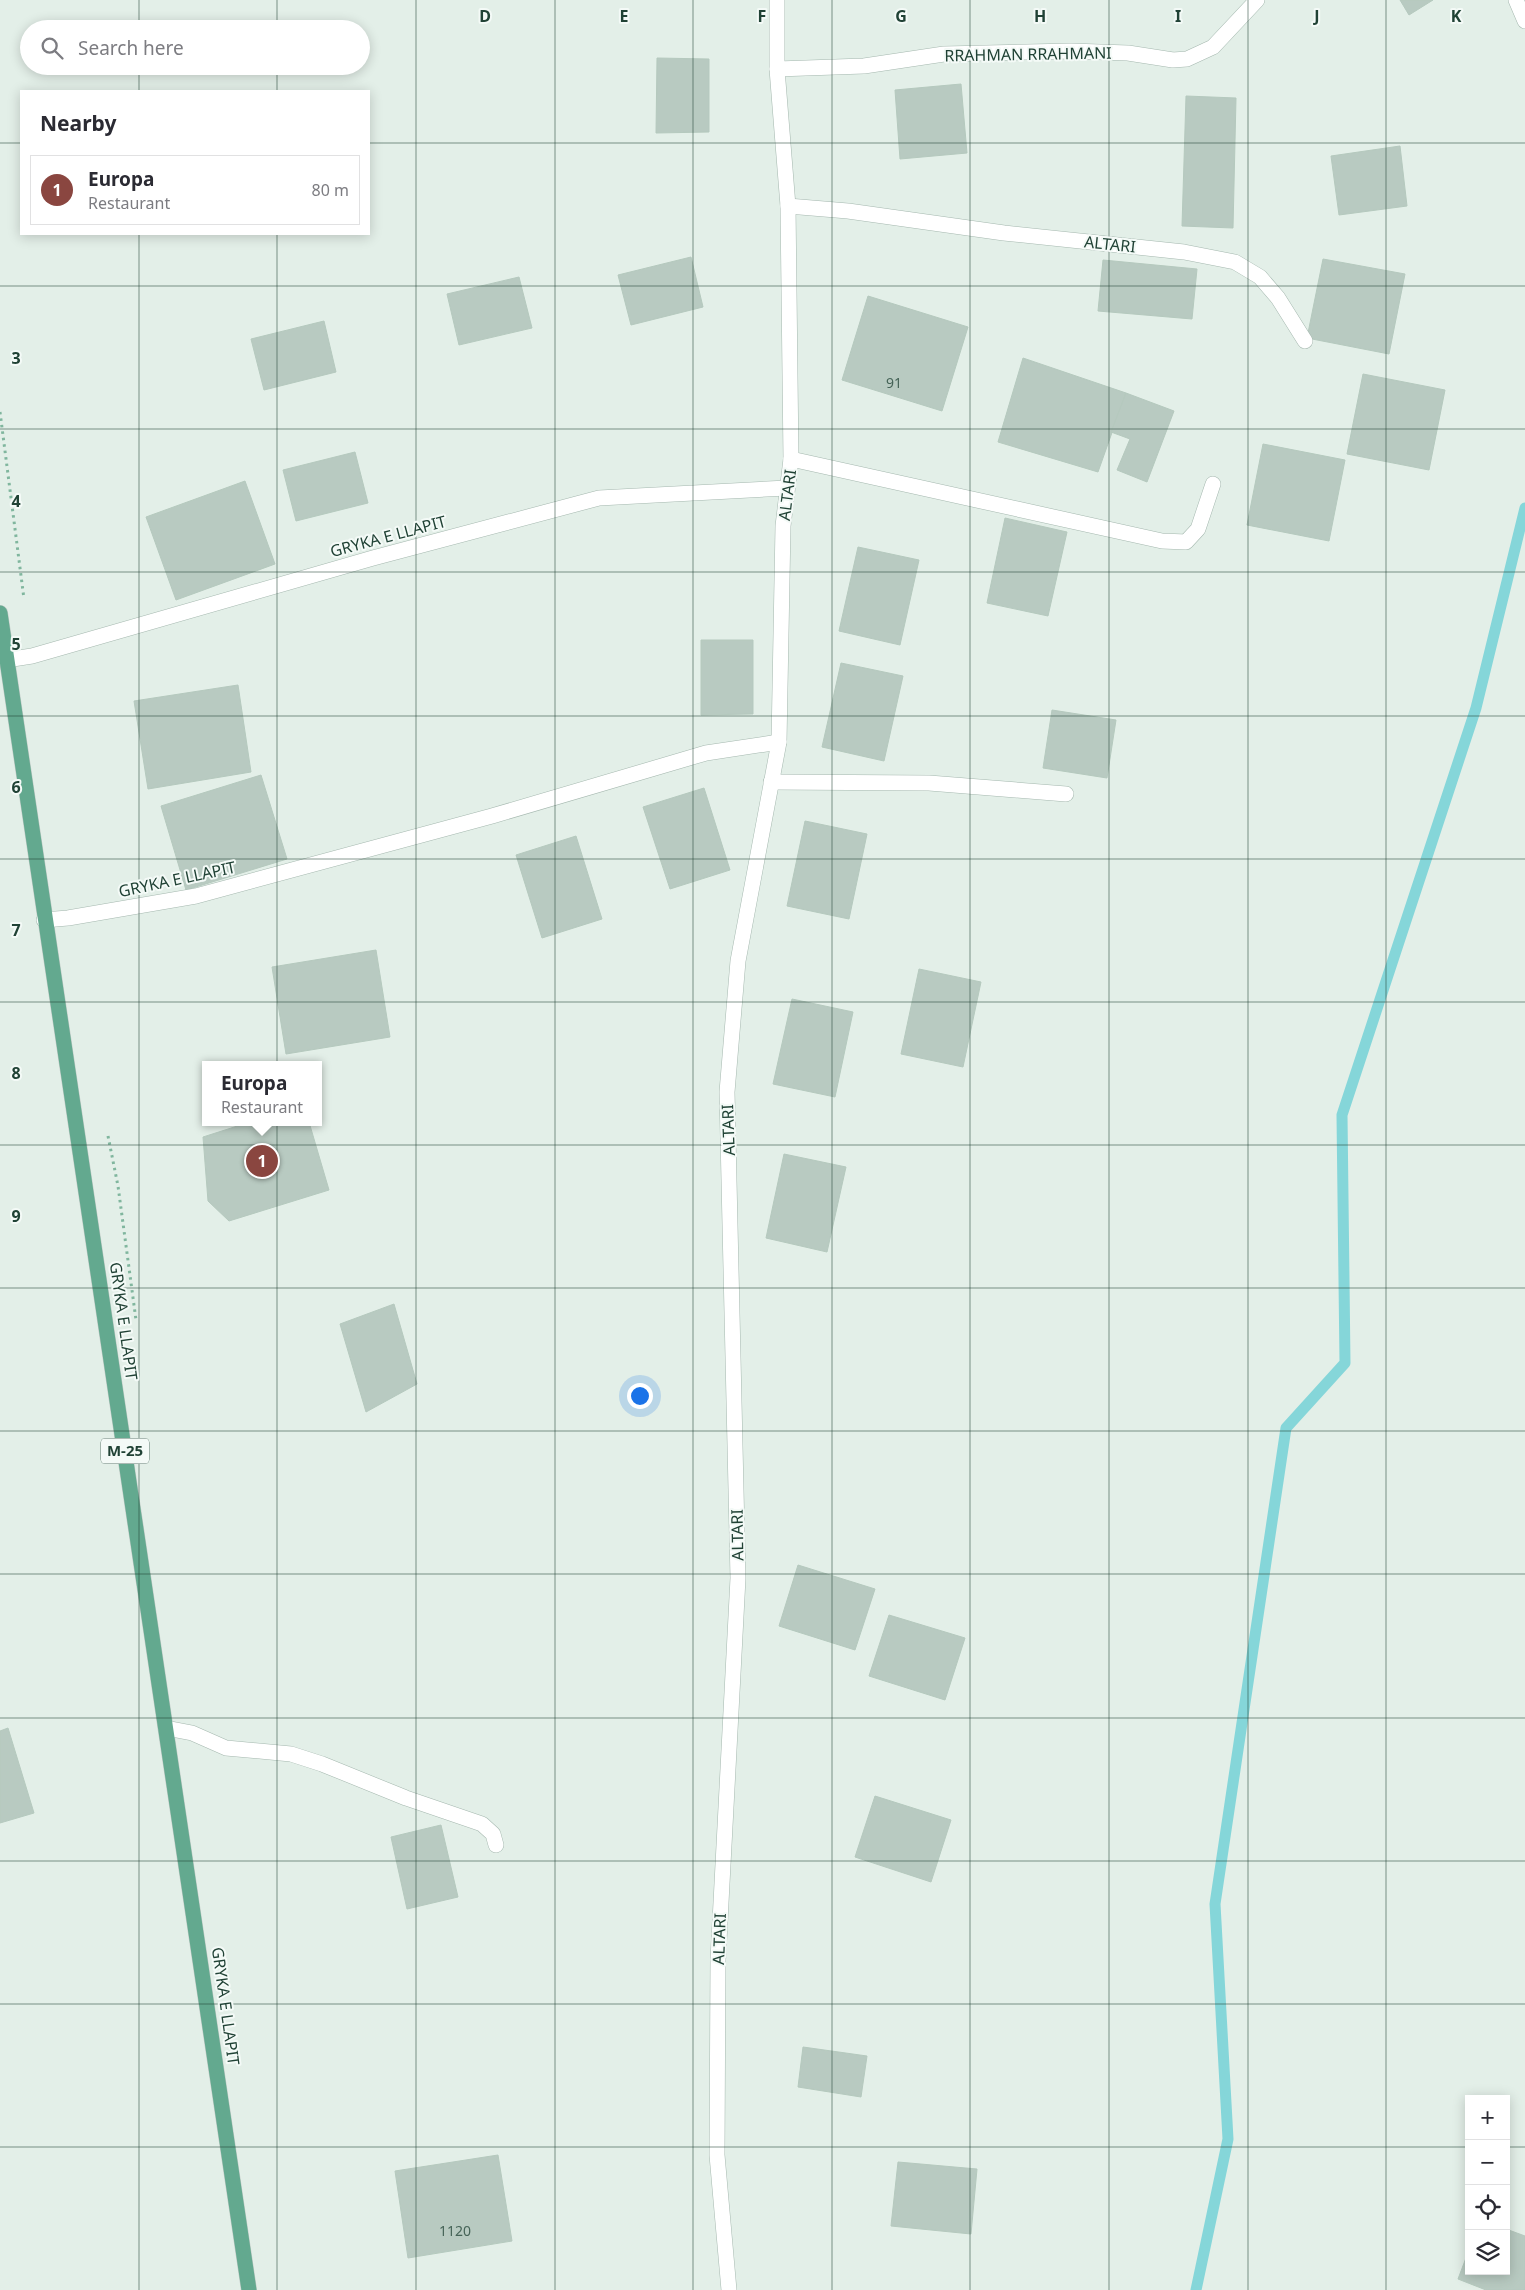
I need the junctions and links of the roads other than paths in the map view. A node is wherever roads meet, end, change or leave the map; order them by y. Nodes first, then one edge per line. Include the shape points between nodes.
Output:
1 (777, 0) edge
2 (1257, 0) edge
3 (1516, 0) edge
4 (1525, 21) edge
5 (776, 70) junction
6 (788, 206) junction
7 (1305, 341) dead end
8 (791, 459) junction
9 (1213, 484) dead end
10 (786, 488) junction
11 (0, 613) edge
12 (6, 660) junction
13 (779, 742) junction
14 (771, 782) junction
15 (1066, 794) dead end
16 (44, 920) junction
17 (166, 1728) junction
18 (496, 1845) dead end
19 (249, 2290) edge
20 (729, 2290) edge

1 - 5 street, ALTARI
2 - 5 street, RRAHMAN RRAHMANI via 1212,47 1187,59 1070,51 944,54 864,66
3 - 4 street
5 - 6 street, ALTARI
6 - 7 street, ALTARI via 1184,252 1235,262 1260,277 1278,298
6 - 8 street, ALTARI
8 - 9 street via 1162,541 1186,542 1198,530
8 - 10 street, ALTARI
10 - 12 street, GRYKA E LLAPIT via 599,498 373,558 32,656
10 - 13 street, ALTARI
11 - 12 main road, GRYKA E LLAPIT / M-25
12 - 16 main road, GRYKA E LLAPIT / M-25
13 - 14 street, ALTARI
13 - 16 street, GRYKA E LLAPIT via 706,753 492,816 196,896
14 - 15 street via 929,784
14 - 20 street, ALTARI via 738,961 727,1092 738,1578 718,1960 717,2155
16 - 17 main road, GRYKA E LLAPIT / M-25
17 - 18 street via 192,1733 226,1748 292,1754 322,1764 482,1824 492,1834
17 - 19 main road, GRYKA E LLAPIT / M-25

